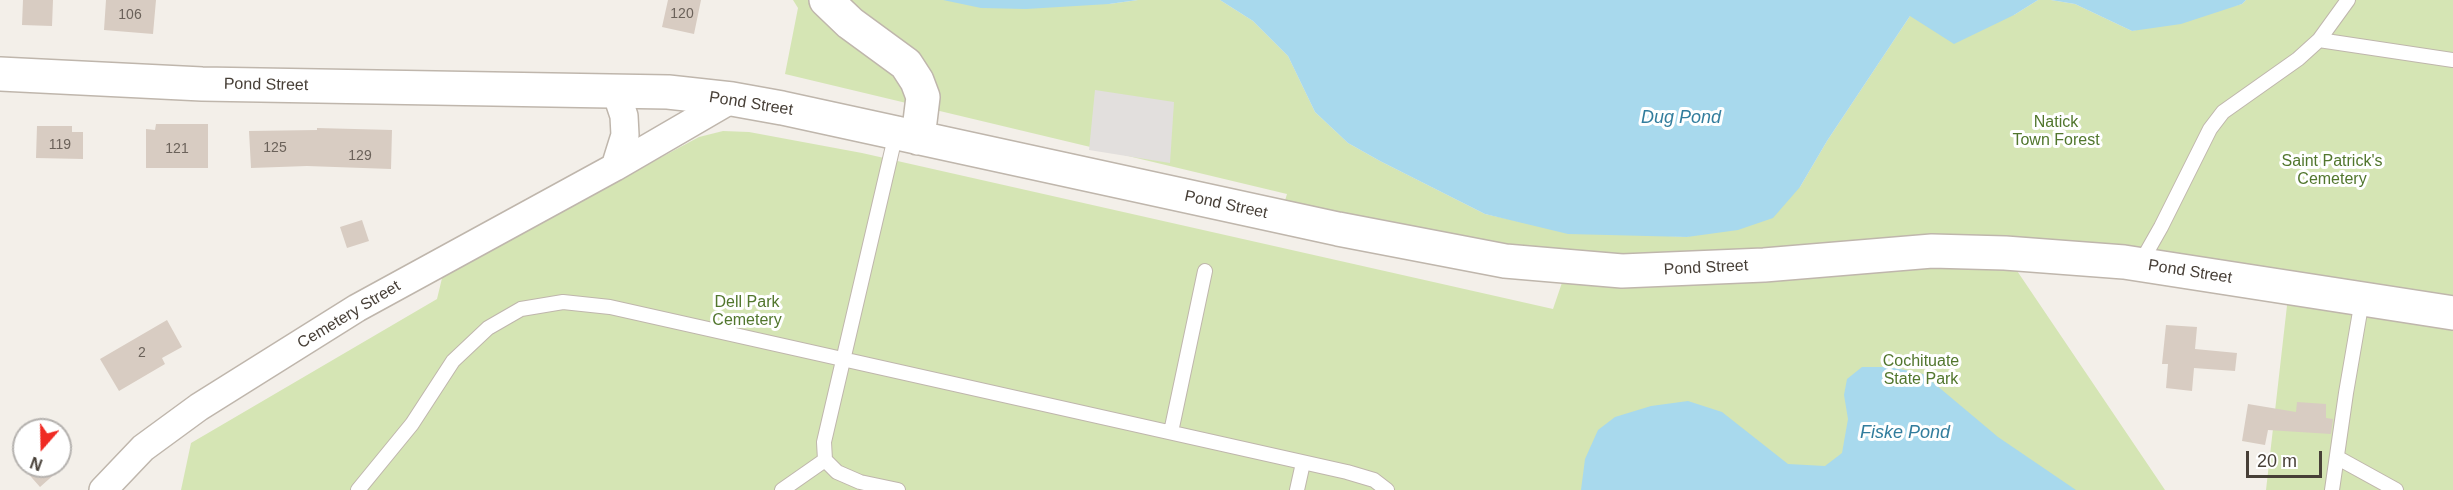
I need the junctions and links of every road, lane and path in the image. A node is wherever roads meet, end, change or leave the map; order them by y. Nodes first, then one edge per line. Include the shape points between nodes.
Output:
1 (826, 0) edge
2 (2348, 0) edge
3 (2319, 40) junction
4 (2453, 60) edge
5 (0, 74) edge
6 (615, 90) junction
7 (732, 99) junction
8 (907, 135) junction
9 (615, 167) junction
10 (2140, 264) junction
11 (1205, 271) dead end
12 (2362, 300) junction
13 (2453, 313) edge
14 (843, 360) junction
15 (1171, 432) junction
16 (2338, 458) junction
17 (825, 460) junction
18 (1303, 463) junction
19 (103, 490) edge
20 (358, 490) edge
21 (782, 490) edge
22 (898, 490) edge
23 (1298, 490) edge
24 (1387, 490) edge
25 (2332, 490) edge
26 (2396, 490) edge

1 - 8 street via 869,39 906,64 917,81 923,98
2 - 3 lane
3 - 4 lane
3 - 10 lane via 2223,112 2210,129
5 - 6 street, Pond Street via 225,85
6 - 7 street, Pond Street
6 - 9 street via 624,116 625,135
7 - 8 street, Pond Street
7 - 9 street, Cemetery Street
8 - 10 street, Pond Street via 1360,234 1515,262 1622,272 1932,251
8 - 14 lane
9 - 19 street, Cemetery Street via 357,308 199,407 143,448
10 - 12 street, Pond Street
11 - 15 lane
12 - 13 street, Pond Street
12 - 16 lane
14 - 15 lane
14 - 17 lane via 824,442
14 - 20 lane via 610,307 563,302 521,309 488,328 453,361 412,424
15 - 18 lane
16 - 25 lane
16 - 26 lane
17 - 21 lane
17 - 22 lane via 837,472 860,482
18 - 23 lane
18 - 24 lane via 1374,480

